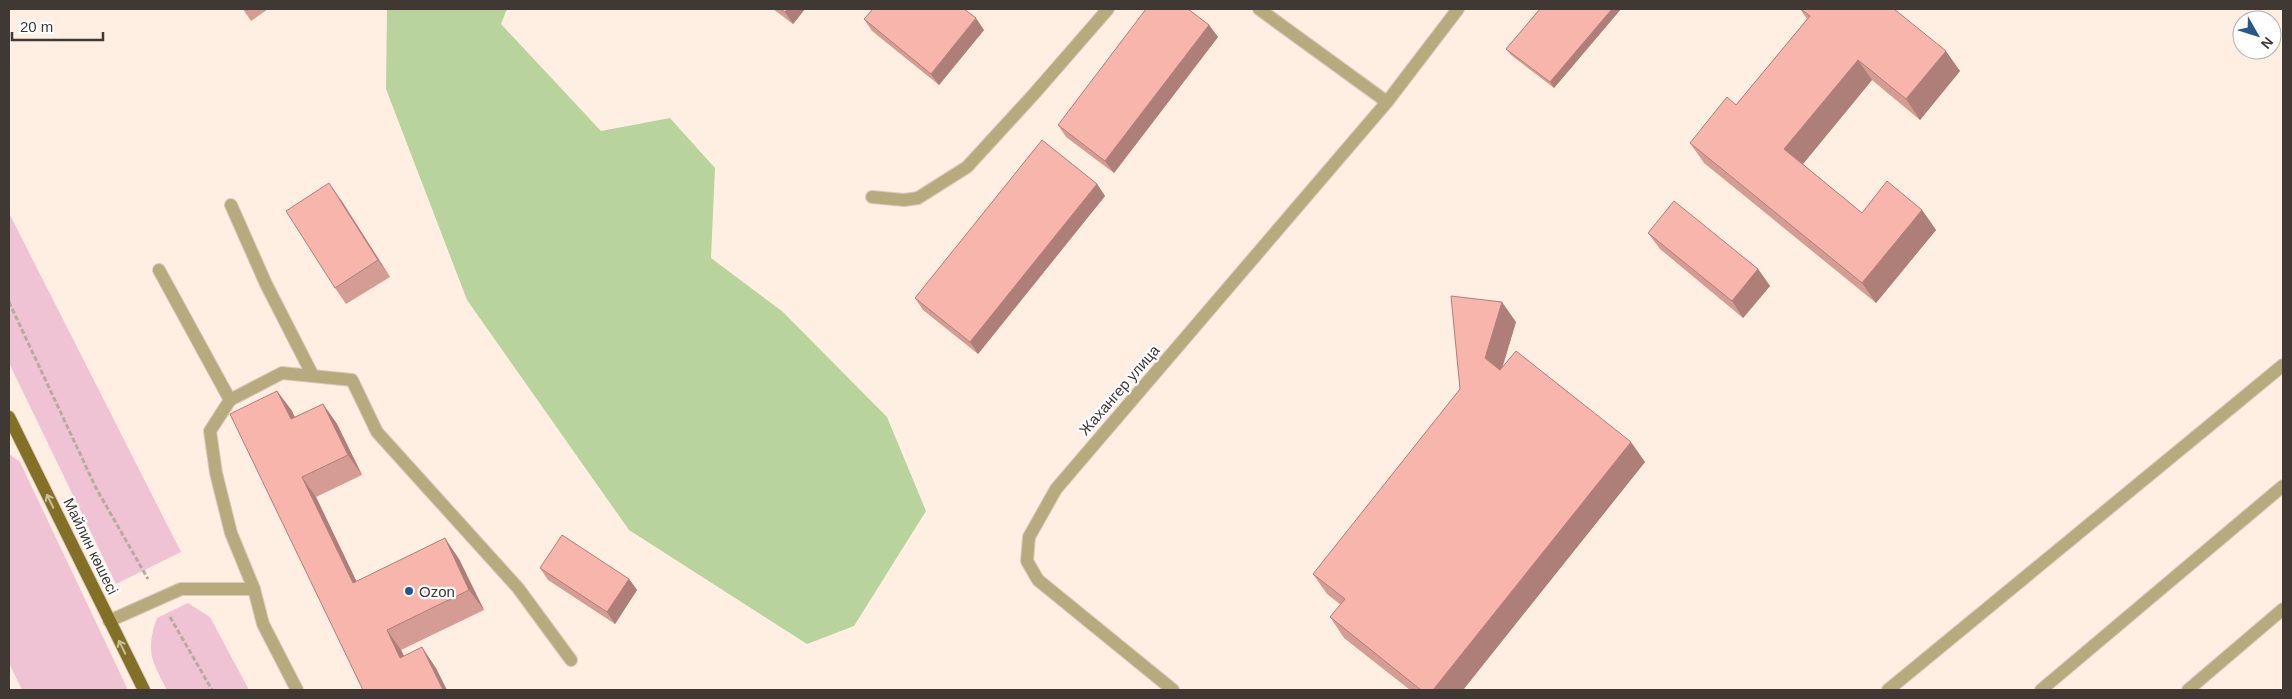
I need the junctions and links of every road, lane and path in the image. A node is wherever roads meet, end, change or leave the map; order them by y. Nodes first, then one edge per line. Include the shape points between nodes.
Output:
1 (1108, 9) edge
2 (1259, 9) edge
3 (1458, 9) edge
4 (1387, 102) junction
5 (872, 197) dead end
6 (231, 205) dead end
7 (159, 270) dead end
8 (9, 302) edge
9 (2283, 365) edge
10 (313, 376) junction
11 (230, 400) junction
12 (10, 421) edge
13 (2283, 486) edge
14 (254, 589) junction
15 (160, 600) junction
16 (2283, 609) edge
17 (109, 620) junction
18 (571, 660) dead end
19 (144, 690) edge
20 (212, 690) edge
21 (297, 690) edge
22 (1174, 690) edge
23 (1888, 690) edge
24 (2041, 690) edge
25 (2188, 690) edge

1 - 5 street via 967,167 918,198
2 - 4 street
3 - 4 street, Жахангер улица
4 - 22 street, Жахангер улица via 1056,488 1028,537 1027,561 1038,580
6 - 10 street via 266,284
7 - 11 street
8 - 15 path via 96,488
9 - 23 street
10 - 11 street via 282,373
10 - 18 street via 352,380 377,432 518,588
11 - 14 street via 210,432 216,473 231,532
17 -> 12 main road, Майлин көшесі
13 - 24 street
14 - 15 street via 181,590
14 - 21 street via 264,624
15 - 17 street
15 - 20 path
16 - 25 street
19 -> 17 main road, Майлин көшесі

